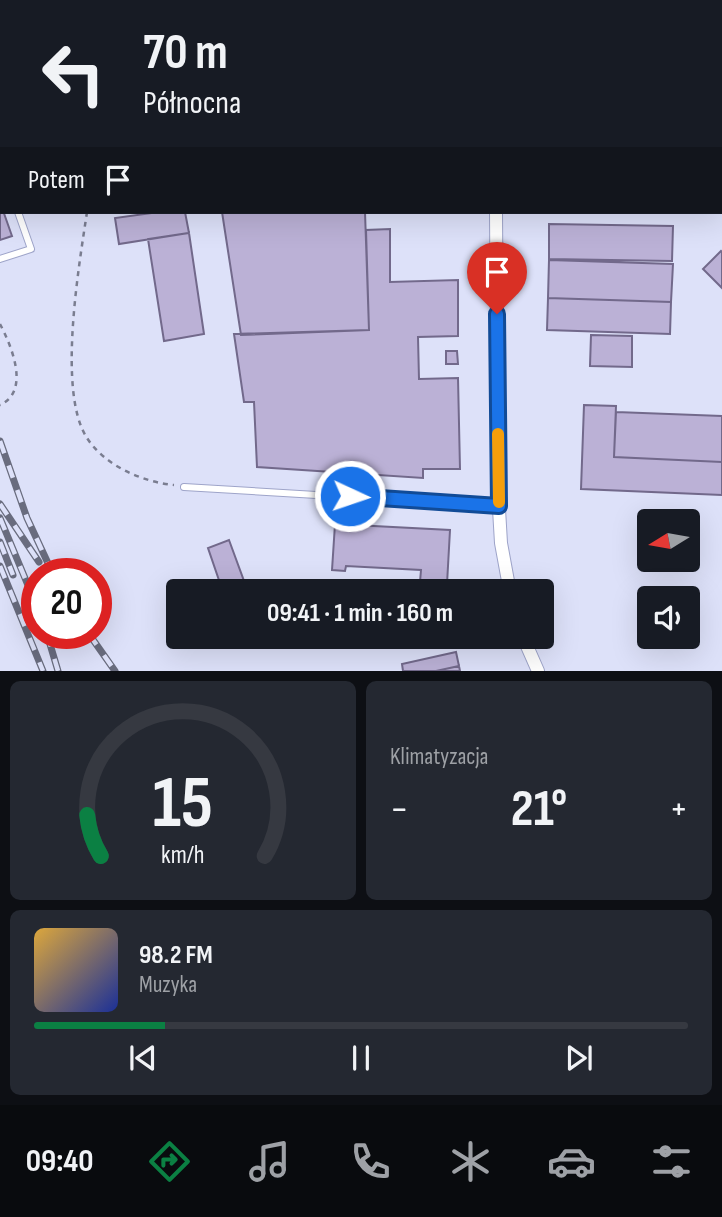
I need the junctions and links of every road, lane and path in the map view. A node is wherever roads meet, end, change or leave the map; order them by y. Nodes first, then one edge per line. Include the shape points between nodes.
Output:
1 (19, 214) edge
2 (87, 214) edge
3 (496, 214) edge
4 (0, 259) edge
5 (0, 324) edge
6 (0, 405) edge
7 (184, 486) joint
8 (499, 506) junction
9 (508, 579) edge
10 (528, 649) edge
11 (538, 671) edge

1 - 4 lane via 30,249
2 - 7 path via 73,307 74,391 79,418 87,439 126,471 159,484
3 - 8 street
5 - 6 path via 15,355 16,378 13,394
7 - 8 lane
8 - 9 street
10 - 11 street

